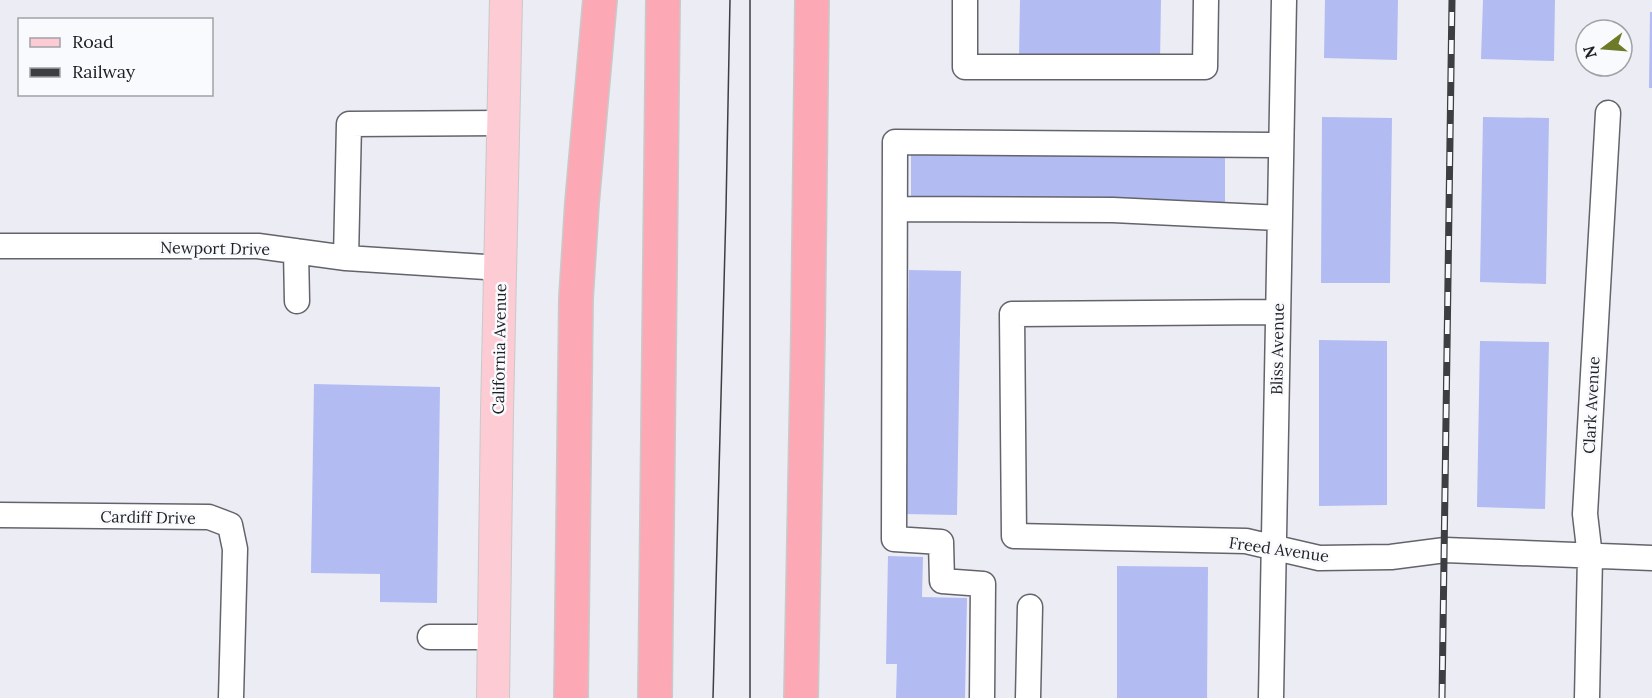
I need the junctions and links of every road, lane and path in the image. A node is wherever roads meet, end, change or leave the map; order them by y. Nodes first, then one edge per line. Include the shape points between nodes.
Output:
1 (506, 0) edge
2 (600, 0) edge
3 (663, 0) edge
4 (812, 0) edge
5 (965, 0) edge
6 (1206, 0) edge
7 (1284, 0) edge
8 (1608, 113) dead end
9 (503, 123) junction
10 (1281, 145) junction
11 (895, 209) junction
12 (1280, 218) junction
13 (0, 246) edge
14 (296, 251) junction
15 (346, 258) junction
16 (501, 268) junction
17 (297, 301) dead end
18 (1278, 312) junction
19 (808, 332) junction
20 (0, 515) edge
21 (1274, 548) junction
22 (1590, 556) junction
23 (1652, 558) edge
24 (1030, 607) dead end
25 (430, 636) dead end
26 (494, 637) junction
27 (231, 698) edge
28 (493, 698) edge
29 (571, 698) edge
30 (655, 698) edge
31 (801, 698) edge
32 (813, 698) edge
33 (982, 698) edge
34 (1028, 698) edge
35 (1271, 698) edge
36 (1587, 698) edge

1 - 9 main road, California Avenue
2 - 29 highway via 576,298
3 - 30 highway
4 - 19 highway
5 - 6 street via 965,67 1205,67
7 - 10 street, Bliss Avenue
8 - 22 street, Clark Avenue via 1585,514
9 - 15 street via 350,124
9 - 16 main road, California Avenue
10 - 11 street via 895,142
10 - 12 street, Bliss Avenue
11 - 12 street via 1113,210
11 - 33 street via 894,539 941,542 942,581 983,584
12 - 18 street, Bliss Avenue
13 - 14 street, Newport Drive via 258,246
14 - 15 street, Newport Drive
14 - 17 street
15 - 16 street, Newport Drive
16 - 26 main road, California Avenue
18 - 21 street, Bliss Avenue
18 - 21 street, Freed Avenue via 1012,314 1014,536 1246,541
19 - 31 highway
19 - 32 highway
20 - 27 street, Cardiff Drive via 209,517 230,525 235,549
21 - 22 street, Freed Avenue via 1319,558 1391,557 1445,550
21 - 35 street, Bliss Avenue
22 - 23 street, Freed Avenue
22 - 36 street, Clark Avenue
24 - 34 street
25 - 26 street
26 - 28 main road, California Avenue

